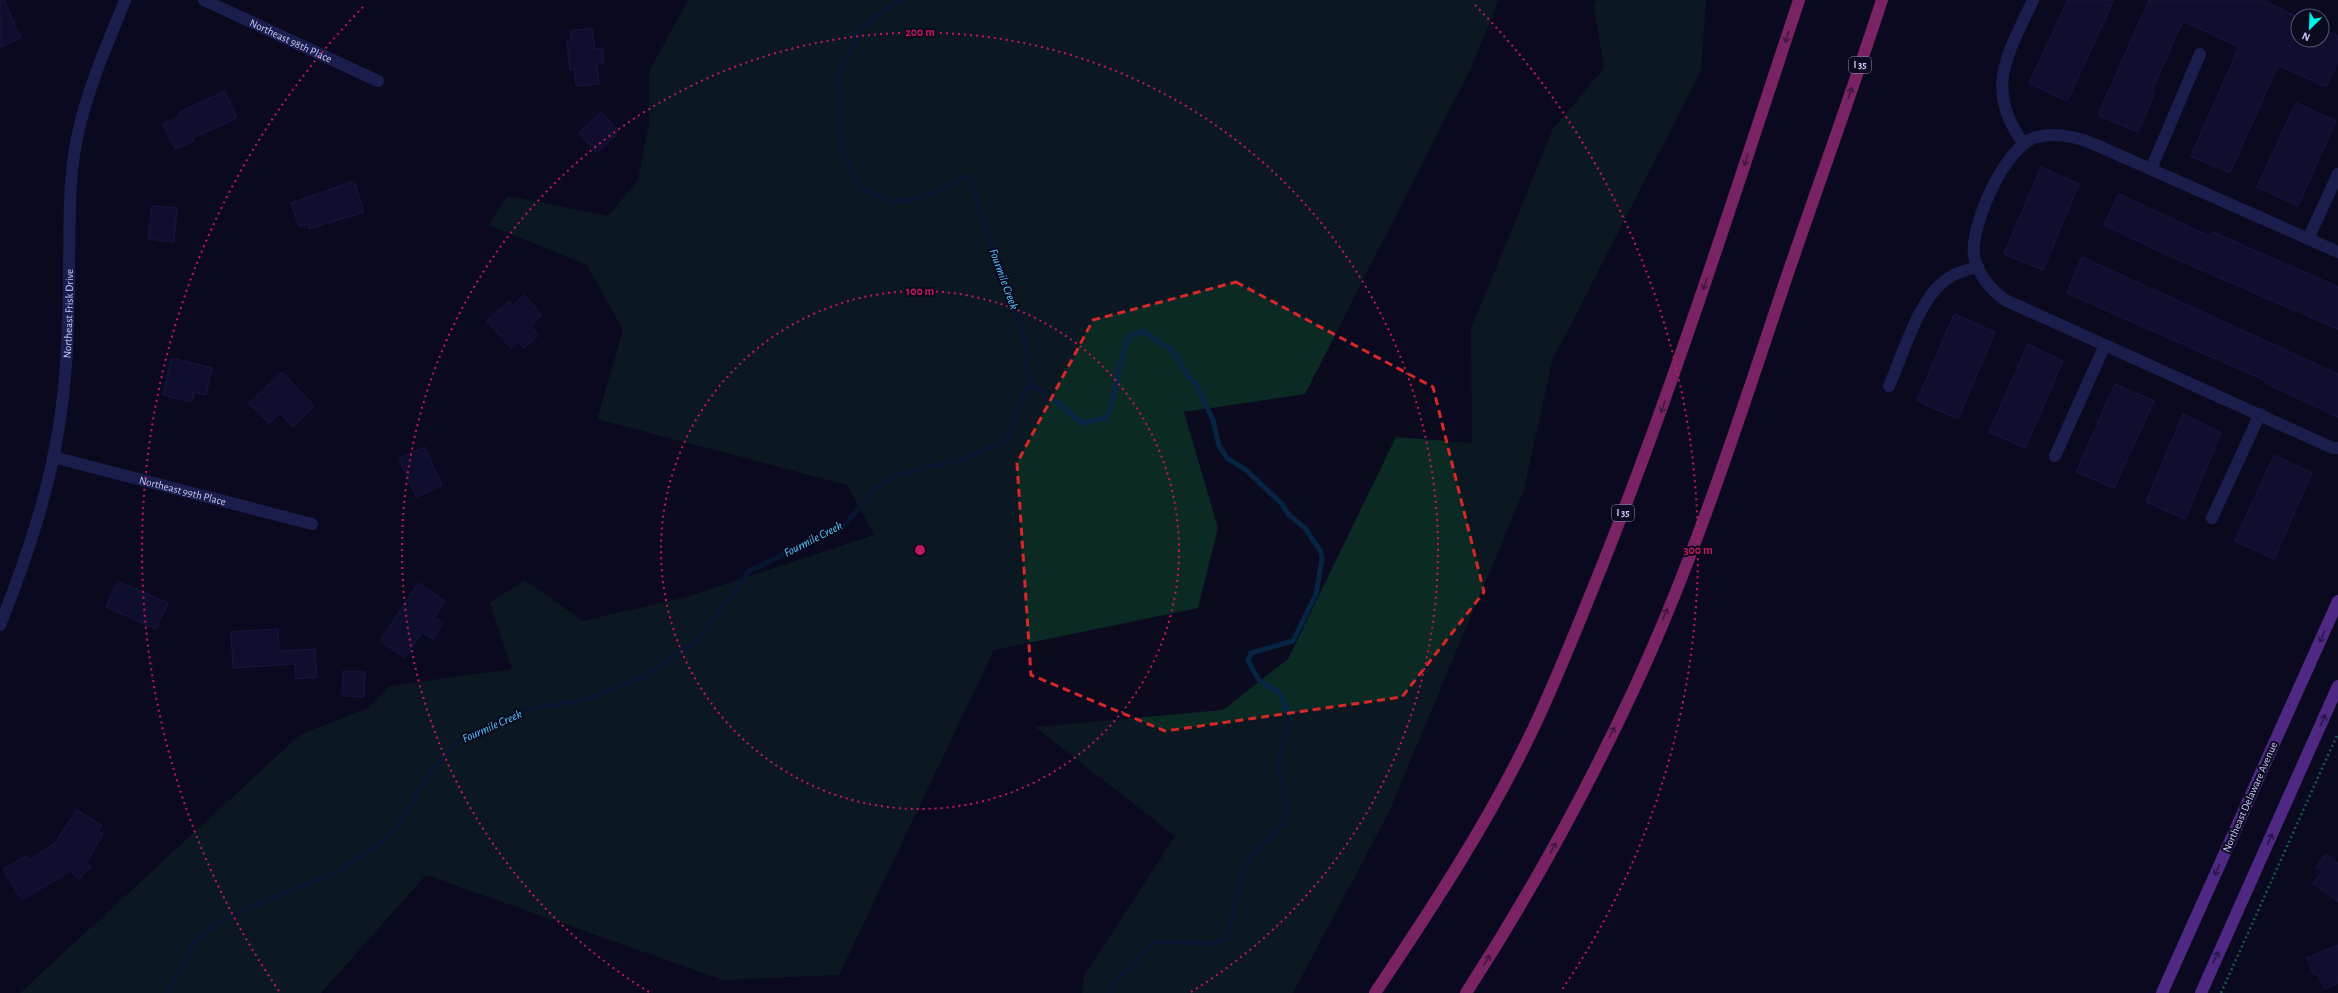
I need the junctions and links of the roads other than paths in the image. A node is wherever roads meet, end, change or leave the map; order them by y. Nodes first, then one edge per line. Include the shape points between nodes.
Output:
1 (125, 0) edge
2 (204, 0) edge
3 (1799, 0) edge
4 (1882, 0) edge
5 (2034, 0) edge
6 (2200, 54) dead end
7 (378, 80) dead end
8 (2024, 144) junction
9 (2151, 169) junction
10 (2338, 174) edge
11 (2308, 239) junction
12 (2338, 252) edge
13 (1978, 266) junction
14 (2105, 345) junction
15 (1889, 386) dead end
16 (2260, 414) junction
17 (2338, 448) edge
18 (2054, 456) dead end
19 (53, 458) junction
20 (2212, 518) dead end
21 (312, 524) dead end
22 (2338, 601) edge
23 (0, 625) edge
24 (2338, 686) edge
25 (1375, 993) edge
26 (1466, 993) edge
27 (2162, 993) edge
28 (2200, 993) edge

1 - 19 street, Northeast Frisk Drive via 80,125 72,172 69,323 62,405
2 - 7 street, Northeast 98th Place
3 -> 25 highway, I 35 via 1655,428 1570,647 1534,728 1482,823
26 -> 4 highway, I 35 via 1530,889 1638,681 1730,448
5 - 8 street via 2011,48 2001,85 2010,126
6 - 9 street
8 - 9 street via 2036,137 2074,136
8 - 13 street via 2009,158 1985,204 1974,255
9 - 11 street
10 - 11 street
11 - 12 street
13 - 14 street via 1992,290 2005,300
13 - 15 street via 1951,276 1925,303
14 - 16 street
14 - 18 street
16 - 17 street
16 - 20 street
19 - 21 street, Northeast 99th Place
19 - 23 street, Northeast Frisk Drive via 23,566
22 -> 27 main road, Northeast Delaware Avenue
28 -> 24 main road

